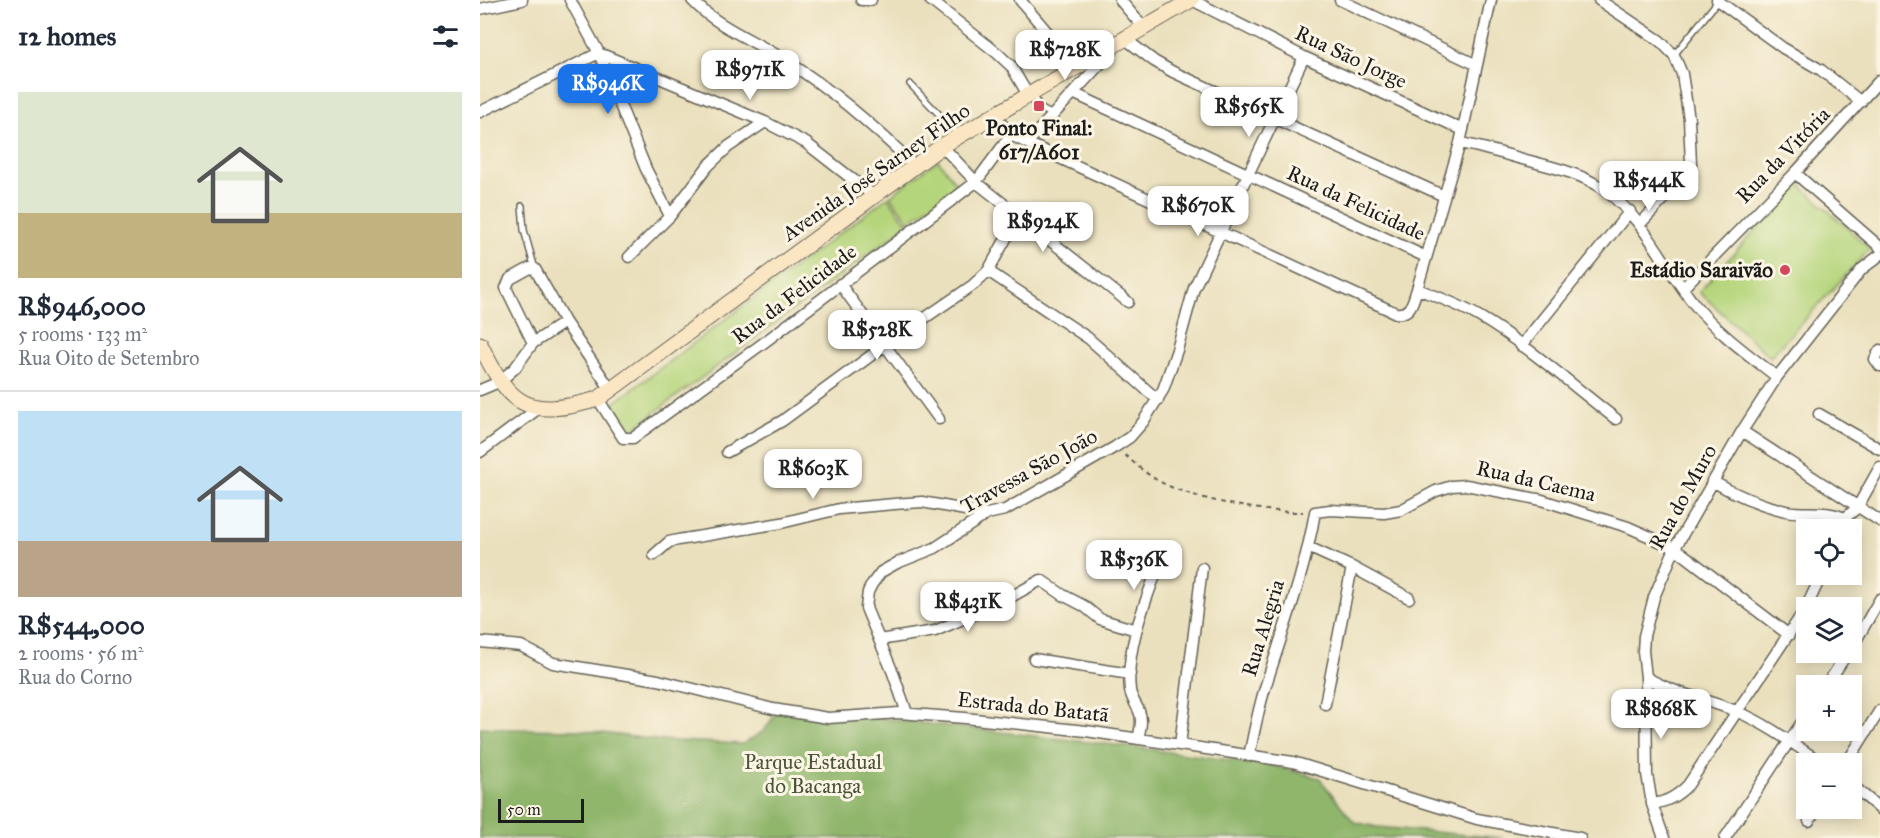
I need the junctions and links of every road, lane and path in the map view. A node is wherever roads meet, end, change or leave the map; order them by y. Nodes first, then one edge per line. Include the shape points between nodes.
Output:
1 (522, 0) edge
2 (570, 0) edge
3 (692, 0) edge
4 (862, 0) edge
5 (871, 0) edge
6 (930, 0) edge
7 (1020, 0) edge
8 (1120, 0) edge
9 (1192, 0) edge
10 (1340, 0) edge
11 (1491, 0) edge
12 (1599, 0) edge
13 (1718, 1) edge
14 (480, 9) edge
15 (1143, 27) junction
16 (1124, 38) junction
17 (599, 53) junction
18 (1674, 55) junction
19 (1304, 57) junction
20 (1477, 65) junction
21 (1076, 66) junction
22 (1880, 80) edge
23 (910, 84) dead end
24 (1068, 84) junction
25 (1032, 93) junction
26 (1861, 102) junction
27 (480, 112) edge
28 (1054, 114) junction
29 (994, 115) junction
30 (1275, 119) junction
31 (765, 122) junction
32 (1463, 130) junction
33 (1011, 135) junction
34 (960, 136) junction
35 (1027, 143) junction
36 (1460, 143) junction
37 (942, 146) junction
38 (915, 166) junction
39 (1795, 173) junction
40 (1248, 174) junction
41 (976, 182) junction
42 (874, 196) junction
43 (1444, 196) junction
44 (522, 206) dead end
45 (1630, 212) junction
46 (1019, 215) junction
47 (670, 216) junction
48 (1640, 224) junction
49 (1220, 231) junction
50 (1880, 246) edge
51 (1880, 255) edge
52 (629, 257) dead end
53 (1426, 257) junction
54 (535, 268) junction
55 (988, 271) junction
56 (840, 284) junction
57 (1683, 288) junction
58 (1417, 289) junction
59 (1128, 302) dead end
60 (565, 322) junction
61 (533, 343) junction
62 (480, 344) edge
63 (884, 346) junction
64 (1521, 346) junction
65 (1879, 352) edge
66 (1880, 366) edge
67 (1777, 377) junction
68 (500, 382) junction
69 (480, 390) edge
70 (611, 390) junction
71 (598, 399) junction
72 (1158, 400) junction
73 (539, 408) junction
74 (1819, 414) dead end
75 (939, 419) dead end
76 (1616, 419) dead end
77 (1742, 431) junction
78 (1115, 447) junction
79 (1880, 449) edge
80 (480, 452) edge
81 (727, 452) dead end
82 (1880, 467) edge
83 (1713, 481) junction
84 (1857, 508) junction
85 (1315, 512) junction
86 (987, 514) junction
87 (1845, 518) joint
88 (1880, 521) edge
89 (1308, 547) junction
90 (1675, 548) junction
91 (654, 555) dead end
92 (1160, 562) dead end
93 (1352, 567) junction
94 (1202, 568) dead end
95 (1409, 598) dead end
96 (1880, 599) edge
97 (1796, 624) edge
98 (1136, 630) junction
99 (1862, 630) edge
100 (1789, 635) junction
101 (879, 640) junction
102 (480, 642) edge
103 (1034, 659) dead end
104 (1130, 674) junction
105 (1646, 677) junction
106 (1325, 704) dead end
107 (1880, 710) edge
108 (1736, 711) junction
109 (907, 713) junction
110 (1796, 731) edge
111 (1138, 739) junction
112 (1789, 741) junction
113 (1180, 746) junction
114 (1807, 753) edge
115 (1853, 753) edge
116 (1249, 756) junction
117 (1862, 793) edge
118 (1652, 804) junction
119 (1880, 809) edge
120 (1580, 838) edge
121 (1664, 838) edge
122 (1725, 838) edge

1 - 14 street
2 - 17 street
3 - 38 street via 711,17 823,87
4 - 5 street
6 - 25 street via 997,53
7 - 21 street
8 - 15 street
9 - 15 main road, Avenida José Sarney Filho
9 - 19 street, Rua São Jorge
10 - 20 street
11 - 20 street
12 - 18 street via 1660,40
13 - 18 lane
13 - 26 street, Rua da Vitória via 1821,70
15 - 16 main road, Avenida José Sarney Filho
16 - 21 main road, Avenida José Sarney Filho
16 - 24 street
16 - 30 street via 1173,72
17 - 27 street
17 - 31 street
17 - 47 street
18 - 48 street via 1682,74 1691,164 1683,179
19 - 30 street, Travessa São João
19 - 32 street, Rua São Jorge
20 - 32 street
21 - 24 main road, Avenida José Sarney Filho
22 - 26 street, Rua da Vitória
23 - 34 lane
24 - 25 main road, Avenida José Sarney Filho
24 - 28 street
24 - 40 street, Rua da Felicidade
25 - 28 lane via 1039,106
25 - 29 main road, Avenida José Sarney Filho
26 - 39 street, Rua da Vitória
28 - 35 street
29 - 33 street
29 - 34 main road, Avenida José Sarney Filho
30 - 40 street, Travessa São João
30 - 43 street
31 - 42 street via 806,143
31 - 47 street via 708,166
32 - 36 street
33 - 35 street
33 - 41 street, Rua da Felicidade
34 - 37 main road, Avenida José Sarney Filho
35 - 49 street
36 - 43 street
36 - 45 street via 1587,178
37 - 38 main road, Avenida José Sarney Filho
37 - 41 street
38 - 42 main road, Avenida José Sarney Filho
39 - 50 street
39 - 57 street, Rua da Vitória
40 - 49 street, Travessa São João
40 - 53 street, Rua da Felicidade
41 - 46 street
41 - 56 street, Rua da Felicidade
42 - 70 main road, Avenida José Sarney Filho
43 - 53 street
44 - 54 lane
45 - 48 street
45 - 64 street
46 - 55 street
46 - 59 street
47 - 52 street
48 - 57 street
49 - 58 street via 1396,313 1410,308
49 - 72 street, Travessa São João via 1194,288
51 - 67 street, Rua do Muro via 1862,269
53 - 58 street
54 - 60 street
54 - 61 street via 510,279 506,288
55 - 63 street
55 - 72 street via 1088,338
56 - 63 street
56 - 71 street, Rua da Felicidade via 633,438 623,438
57 - 67 street via 1720,332
58 - 64 street via 1464,308
60 - 61 street
60 - 70 street
61 - 68 street
62 - 68 main road
63 - 75 street
63 - 81 street via 782,421
64 - 76 street
65 - 66 street via 1875,362
67 - 77 street, Rua do Muro
68 - 69 street
68 - 73 main road via 514,396
70 - 71 main road, Avenida José Sarney Filho
71 - 73 main road via 562,408
72 - 78 street, Travessa São João via 1130,437
73 - 80 street
74 - 79 street
77 - 83 street, Rua do Muro
77 - 84 street
78 - 85 path via 1155,480 1185,492 1238,506
78 - 86 street, Travessa São João via 1005,510
82 - 84 street
83 - 87 street via 1787,511 1827,512
83 - 90 street, Rua do Muro
84 - 87 street
84 - 88 street
85 - 89 street, Rua Alegria
85 - 90 street, Rua da Caema via 1401,510 1436,491 1466,485 1542,500 1628,527
86 - 91 street via 922,502 839,509 669,542
86 - 101 street, Travessa São João via 935,548 881,572 868,592 866,608
89 - 93 street
89 - 116 street, Rua Alegria via 1264,690
90 - 100 street, Rua da Caema
90 - 105 street, Rua do Muro via 1654,597 1644,636
92 - 98 street
93 - 95 street
93 - 106 street
94 - 113 street
96 - 99 street
97 - 100 street
98 - 101 street via 1100,619 1041,580 935,631
98 - 104 street
100 - 108 street
101 - 109 street, Travessa São João
102 - 109 street, Estrada do Batatã via 520,646 553,663 658,680 773,709 828,718
103 - 104 street
104 - 111 street via 1130,692 1140,712
105 - 108 street via 1663,687
105 - 118 street, Rua do Muro via 1647,764
107 - 115 street
108 - 112 street
108 - 118 street via 1688,785 1665,802
109 - 111 street, Estrada do Batatã
110 - 112 street
111 - 113 street, Estrada do Batatã
112 - 114 street
112 - 122 street
113 - 116 street, Estrada do Batatã
116 - 120 street, Estrada do Batatã via 1293,762 1477,819
117 - 119 street
118 - 121 street, Rua do Muro

